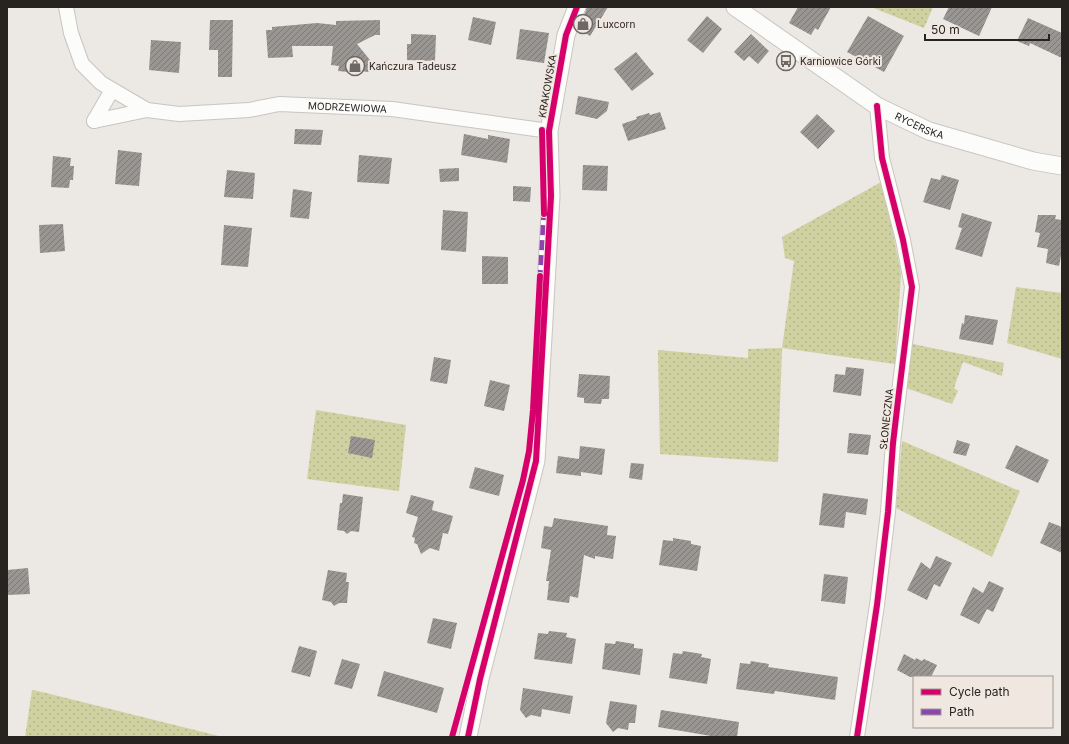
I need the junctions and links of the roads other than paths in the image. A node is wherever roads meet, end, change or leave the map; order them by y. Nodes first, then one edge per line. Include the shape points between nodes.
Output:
1 (66, 7) edge
2 (577, 7) edge
3 (735, 7) edge
4 (112, 90) junction
5 (877, 106) junction
6 (146, 110) junction
7 (549, 131) junction
8 (1062, 166) edge
9 (468, 737) edge
10 (857, 737) edge

1 - 4 street, MODRZEWIOWA via 71,33 82,64
2 - 7 street, KRAKOWSKA via 566,35
3 - 5 street, RYCERSKA
4 - 6 street, MODRZEWIOWA
4 - 6 street, MODRZEWIOWA via 94,121
5 - 8 street, RYCERSKA via 929,130 1033,161
5 - 10 street, SŁONECZNA via 882,158 912,287 898,392 877,605
6 - 7 street, MODRZEWIOWA via 179,114 249,110 279,104 385,109
7 - 9 street, KRAKOWSKA via 551,196 536,461

